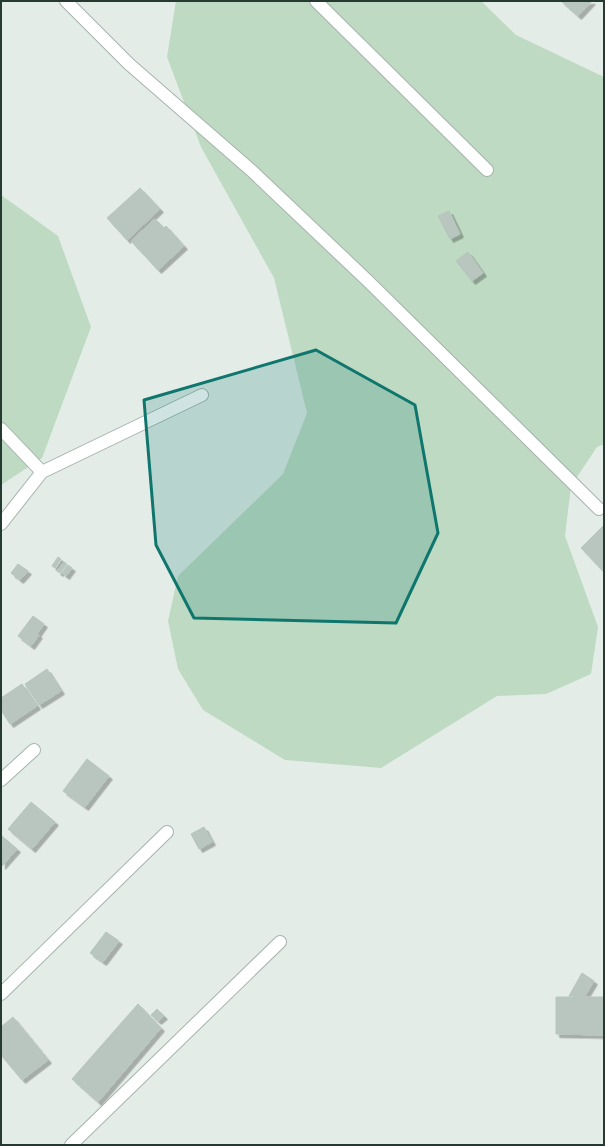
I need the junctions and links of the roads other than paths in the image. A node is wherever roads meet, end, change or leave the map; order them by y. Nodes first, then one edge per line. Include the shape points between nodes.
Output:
1 (66, 1) edge
2 (316, 1) edge
3 (487, 170) dead end
4 (202, 395) dead end
5 (1, 429) edge
6 (42, 472) junction
7 (599, 509) dead end
8 (1, 524) edge
9 (34, 750) dead end
10 (1, 780) edge
11 (167, 832) dead end
12 (280, 942) dead end
13 (1, 994) edge
14 (71, 1145) edge

1 - 7 street via 129,64 252,171 369,282
2 - 3 street
4 - 6 street
5 - 6 street
6 - 8 street
9 - 10 street
11 - 13 street
12 - 14 street

